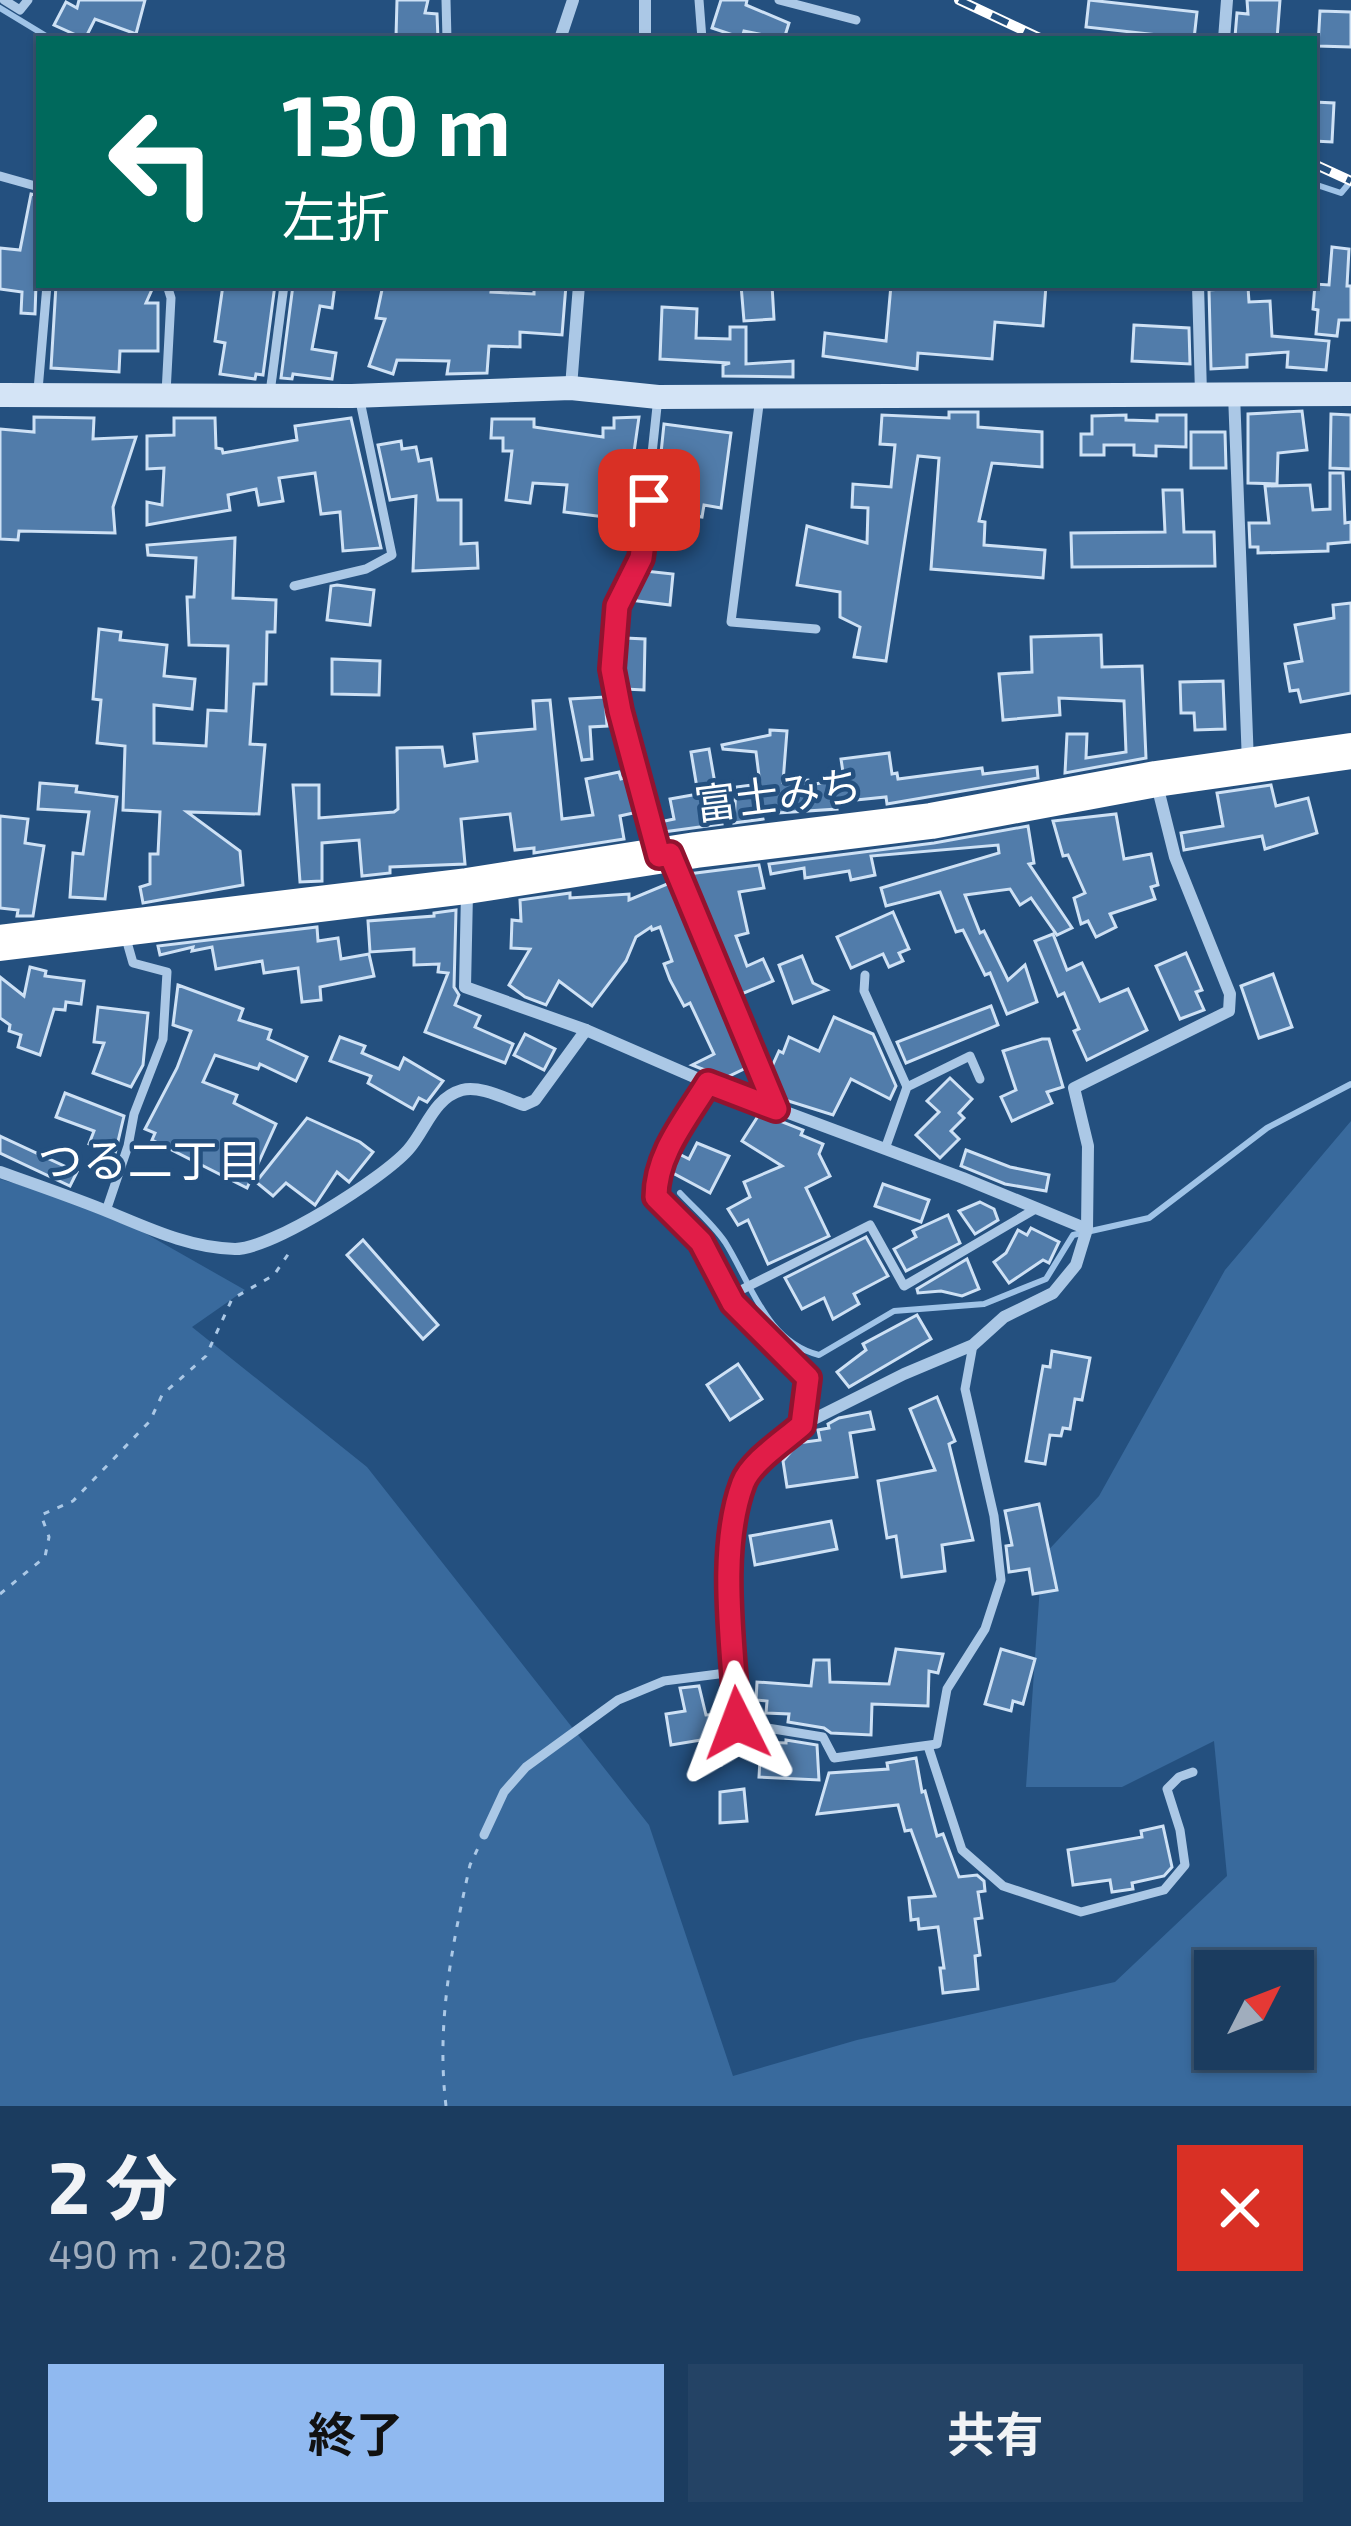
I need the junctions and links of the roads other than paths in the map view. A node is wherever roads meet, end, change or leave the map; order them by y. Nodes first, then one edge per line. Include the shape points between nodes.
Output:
1 (4, 0) edge
2 (28, 0) edge
3 (446, 0) edge
4 (573, 0) edge
5 (645, 0) edge
6 (699, 0) edge
7 (779, 0) edge
8 (1227, 0) edge
9 (856, 20) dead end
10 (447, 36) edge
11 (561, 36) edge
12 (645, 36) edge
13 (703, 36) edge
14 (1224, 36) edge
15 (0, 176) edge
16 (36, 186) edge
17 (46, 288) edge
18 (168, 288) edge
19 (284, 288) edge
20 (580, 288) edge
21 (1198, 288) edge
22 (571, 388) junction
23 (1201, 394) junction
24 (1234, 394) junction
25 (1351, 394) edge
26 (0, 395) edge
27 (38, 396) junction
28 (166, 396) junction
29 (269, 396) junction
30 (359, 396) junction
31 (760, 397) junction
32 (658, 398) junction
33 (294, 586) dead end
34 (816, 629) dead end
35 (1351, 751) edge
36 (1248, 765) junction
37 (1156, 779) junction
38 (665, 855) junction
39 (467, 886) junction
40 (122, 927) junction
41 (10, 936) edge
42 (865, 975) dead end
43 (586, 1030) junction
44 (980, 1079) dead end
45 (708, 1083) junction
46 (907, 1087) junction
47 (776, 1109) junction
48 (885, 1149) junction
49 (0, 1172) edge
50 (1037, 1208) junction
51 (106, 1211) junction
52 (1087, 1228) junction
53 (729, 1296) junction
54 (973, 1345) junction
55 (802, 1425) junction
56 (734, 1672) junction
57 (928, 1746) junction
58 (1193, 1772) dead end
59 (484, 1835) road end

1 - 2 lane via 20,10
3 - 10 lane
4 - 11 street
5 - 12 street
6 - 13 lane
7 - 9 lane
8 - 14 street
15 - 16 lane
17 - 27 lane
18 - 28 lane
19 - 29 lane
20 - 22 street
21 - 23 street
22 - 30 street
22 - 32 street
23 - 24 street
23 - 31 street
24 - 25 street
24 - 36 street
26 - 27 street
27 - 28 street
28 - 29 street
29 - 30 street
30 - 33 lane via 392,555
31 - 32 street
31 - 34 lane via 731,622
32 - 38 lane via 641,558 617,606 612,669
35 - 36 highway, 富士みち
36 - 37 highway, 富士みち
37 - 38 highway, 富士みち via 932,820
37 - 52 street via 1175,857 1230,994 1228,1011 1074,1088 1088,1146
38 - 39 highway, 富士みち
38 - 47 lane
39 - 40 highway, 富士みち
39 - 43 street via 465,987
40 - 41 highway, 富士みち
40 - 51 lane via 134,963 167,972 163,1039
42 - 46 lane via 864,991
43 - 45 street
43 - 51 street via 536,1100 524,1105 470,1088 454,1093 382,1176 241,1249 169,1236
44 - 46 lane via 970,1056
45 - 47 street
45 - 53 street via 667,1149 656,1197 701,1242
46 - 48 lane
47 - 48 street
48 - 50 street
49 - 51 street
50 - 52 street
50 - 53 lane via 904,1286 870,1225
52 - 54 street via 1076,1265 1053,1292 1004,1317
53 - 55 street via 808,1378
54 - 55 street
54 - 57 lane via 965,1389 1001,1580 985,1629 947,1689 938,1744
55 - 56 street via 744,1479 732,1557
56 - 57 lane via 737,1723 823,1737 835,1758
56 - 59 lane via 664,1681 618,1700 526,1767
57 - 58 lane via 962,1850 1003,1886 1081,1912 1164,1890 1185,1865 1166,1789

